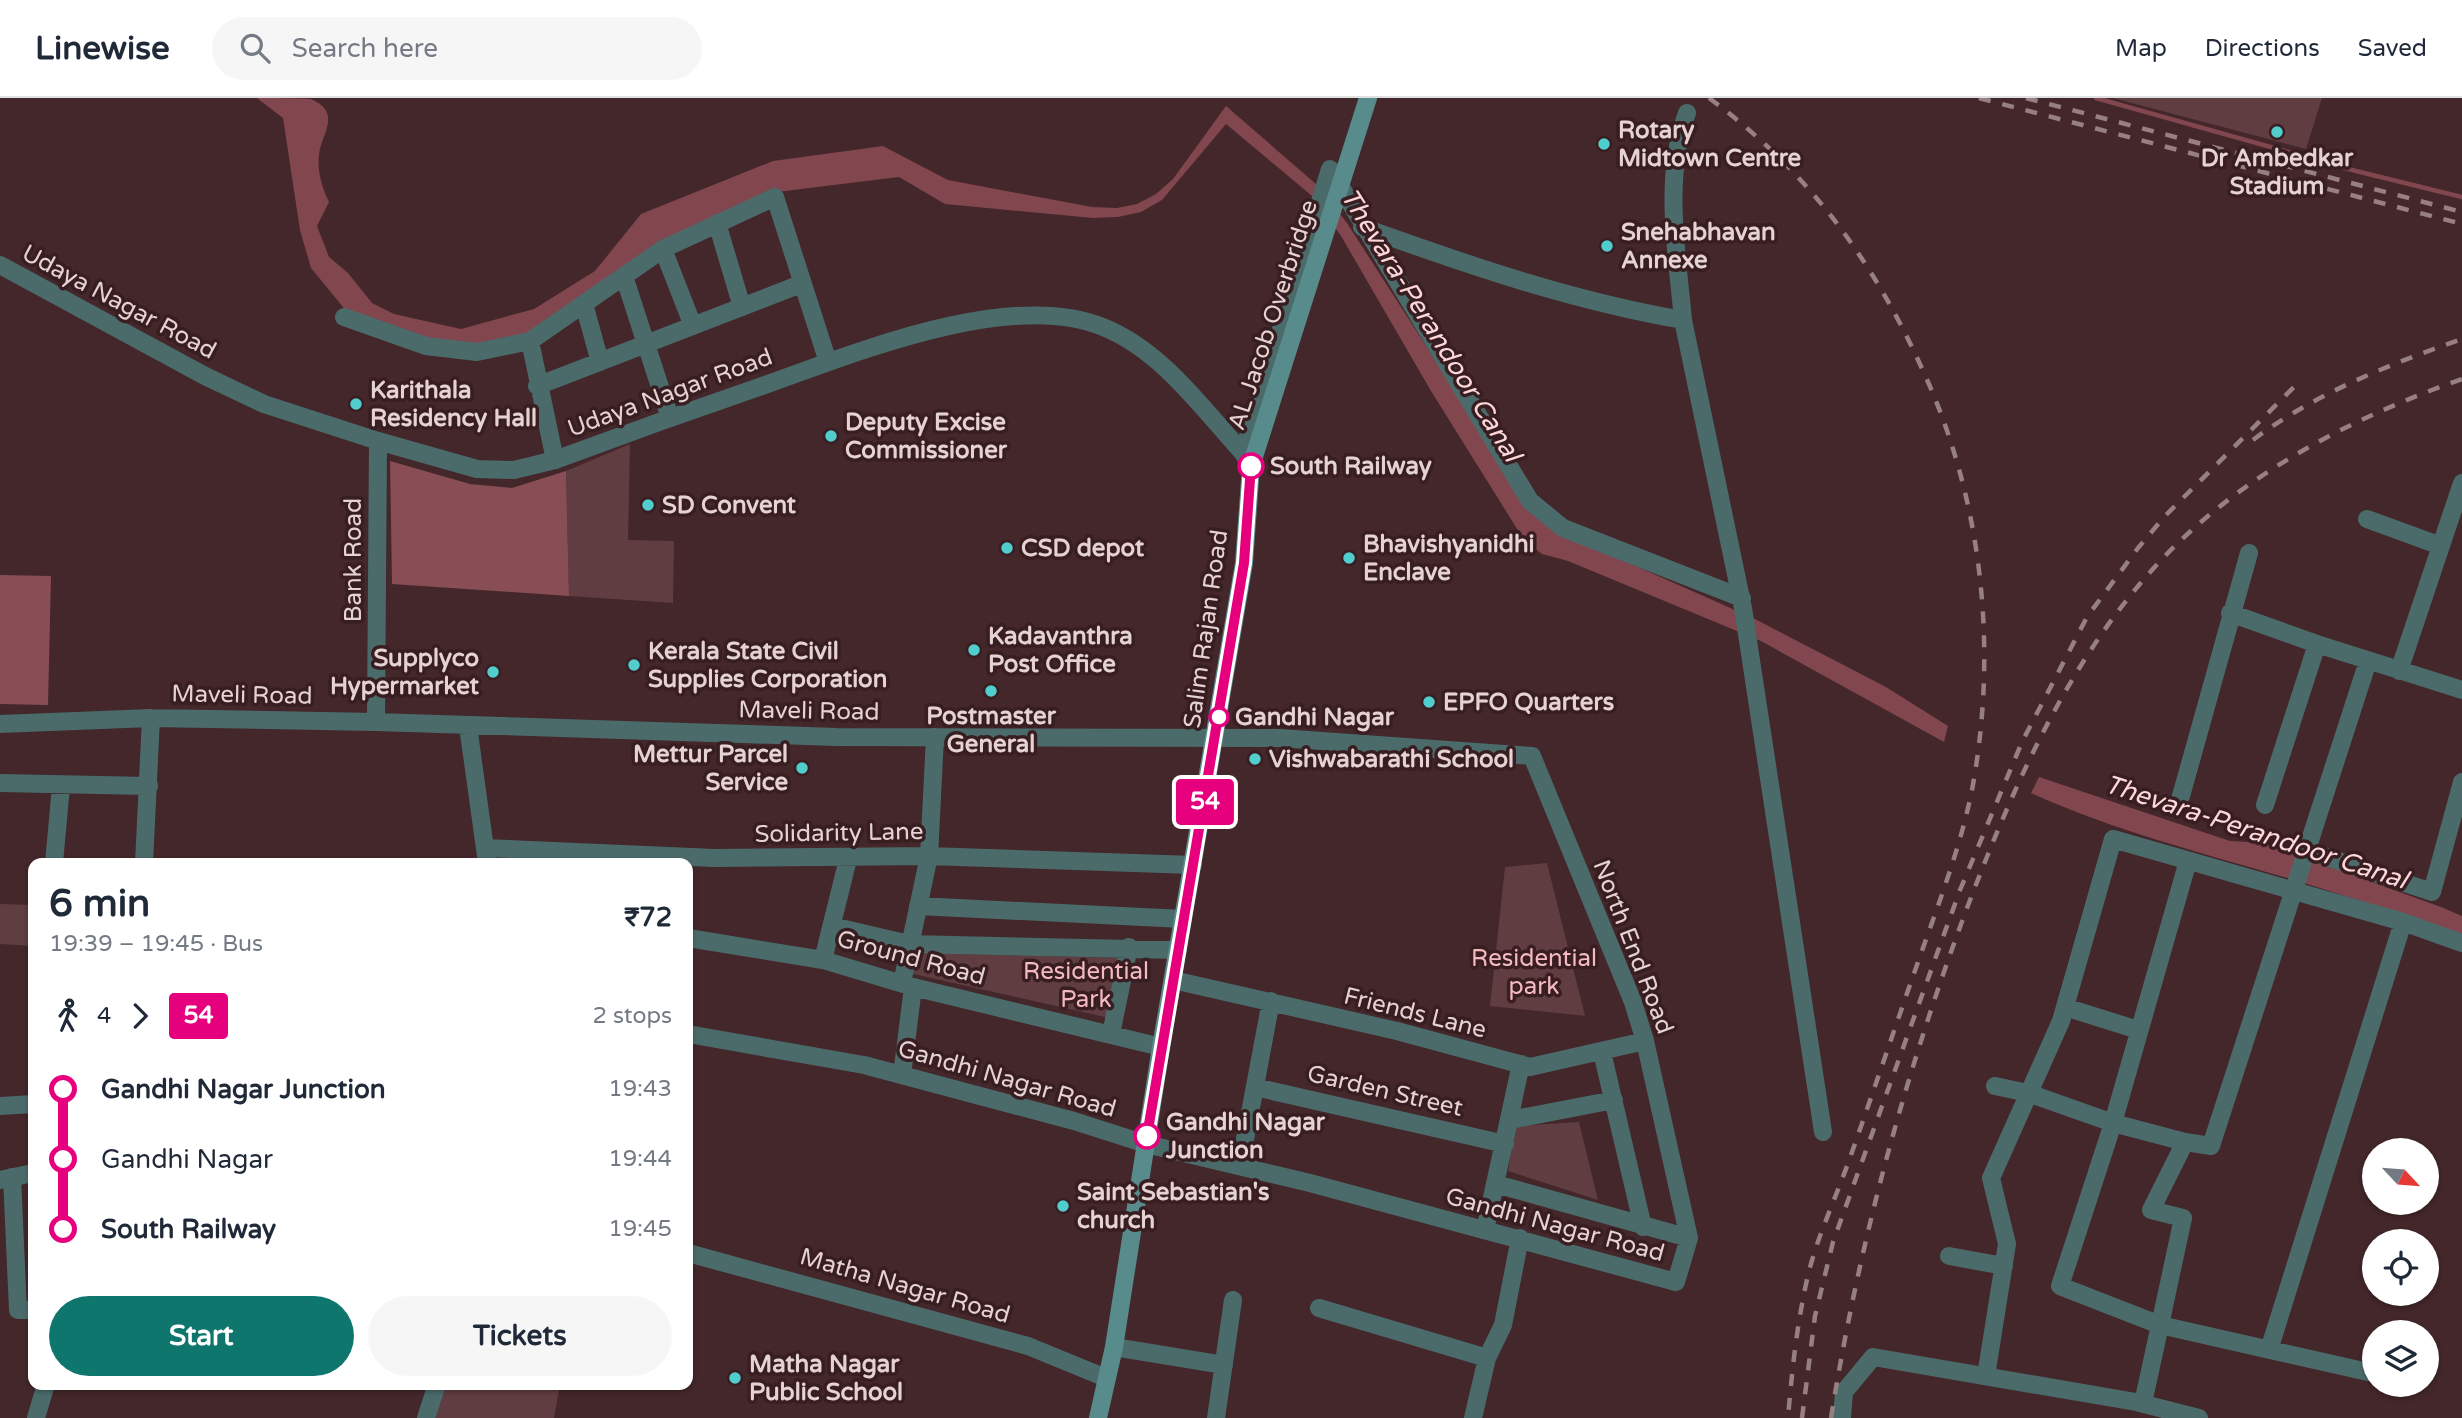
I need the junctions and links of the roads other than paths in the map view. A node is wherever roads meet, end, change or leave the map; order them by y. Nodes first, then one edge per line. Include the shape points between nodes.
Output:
1 (1368, 98) edge
2 (1687, 113) dead end
3 (717, 223) junction
4 (1362, 227) junction
5 (663, 249) junction
6 (0, 265) edge
7 (624, 276) junction
8 (800, 284) junction
9 (584, 304) junction
10 (742, 307) junction
11 (344, 317) dead end
12 (1683, 320) junction
13 (693, 326) junction
14 (530, 341) junction
15 (646, 344) junction
16 (600, 362) junction
17 (828, 362) junction
18 (537, 386) junction
19 (670, 418) junction
20 (378, 441) junction
21 (555, 460) junction
22 (1247, 460) junction
23 (2462, 483) edge
24 (2367, 519) dead end
25 (2441, 547) junction
26 (2249, 553) dead end
27 (1742, 603) junction
28 (2230, 613) junction
29 (2317, 644) junction
30 (2368, 661) junction
31 (2399, 670) junction
32 (2462, 690) edge
33 (150, 719) junction
34 (376, 722) junction
35 (0, 724) edge
36 (468, 726) junction
37 (935, 737) junction
38 (1215, 738) junction
39 (1532, 755) joint
40 (2462, 782) edge
41 (0, 783) edge
42 (61, 786) junction
43 (149, 786) junction
44 (2181, 796) dead end
45 (2265, 805) dead end
46 (2305, 853) junction
47 (486, 855) edge
48 (929, 856) junction
49 (54, 858) edge
50 (145, 858) edge
51 (848, 859) junction
52 (2188, 861) junction
53 (1193, 865) junction
54 (2294, 886) junction
55 (918, 906) junction
56 (1183, 919) junction
57 (2403, 922) junction
58 (832, 926) junction
59 (693, 939) edge
60 (2462, 943) edge
61 (909, 944) junction
62 (1129, 947) junction
63 (1178, 950) junction
64 (823, 960) junction
65 (1173, 980) junction
66 (907, 985) junction
67 (1271, 1001) junction
68 (2065, 1007) junction
69 (2138, 1030) junction
70 (1111, 1034) junction
71 (693, 1035) edge
72 (1645, 1041) junction
73 (1161, 1047) junction
74 (1602, 1052) junction
75 (1521, 1065) junction
76 (902, 1075) junction
77 (1995, 1086) dead end
78 (1255, 1087) junction
79 (2028, 1093) junction
80 (1614, 1100) junction
81 (28, 1104) edge
82 (0, 1106) edge
83 (1510, 1120) junction
84 (2113, 1123) junction
85 (1823, 1132) dead end
86 (2185, 1142) junction
87 (1146, 1144) junction
88 (1505, 1144) junction
89 (1240, 1167) junction
90 (28, 1174) edge
91 (6, 1179) edge
92 (1496, 1184) junction
93 (1643, 1227) junction
94 (1485, 1230) junction
95 (1520, 1238) junction
96 (1689, 1238) junction
97 (693, 1253) edge
98 (1949, 1256) dead end
99 (2004, 1266) junction
100 (1676, 1282) joint
101 (1233, 1300) dead end
102 (1319, 1308) dead end
103 (28, 1310) edge
104 (2160, 1325) junction
105 (1114, 1347) junction
106 (2269, 1350) junction
107 (1487, 1358) junction
108 (1224, 1365) junction
109 (2362, 1371) edge
110 (1986, 1376) junction
111 (1106, 1378) junction
112 (44, 1390) edge
113 (435, 1390) edge
114 (2143, 1403) junction
115 (36, 1418) edge
116 (426, 1418) edge
117 (1098, 1418) edge
118 (1216, 1418) edge
119 (1473, 1418) edge
120 (1842, 1418) edge
121 (2199, 1418) edge

1 - 22 main road, AL Jacob Overbridge, bridge
2 - 12 street via 1679,133 1674,220
3 - 5 street
3 - 8 street via 775,197
3 - 10 street
4 - 12 street via 1542,288 1618,309
4 - 22 street via 1329,169
4 - 27 street via 1530,501 1563,528
5 - 7 street
5 - 13 street
6 - 20 street, Udaya Nagar Road via 264,404
7 - 9 street
7 - 15 street
8 - 10 street
8 - 17 street
9 - 14 street
9 - 16 street
10 - 13 street
11 - 14 street via 426,346 477,352
12 - 27 street
13 - 15 street
14 - 18 street
15 - 16 street
15 - 19 street
16 - 18 street
17 - 19 street, Udaya Nagar Road
17 - 22 street, Udaya Nagar Road via 972,322 1019,316 1063,318 1103,327 1149,353
18 - 21 street
19 - 21 street, Udaya Nagar Road
20 - 21 street, Udaya Nagar Road via 477,469 514,470
20 - 34 street, Bank Road
22 - 38 main road, Salim Rajan Road via 1244,563
23 - 25 street
24 - 25 street
25 - 31 street
26 - 28 street
27 - 85 street
28 - 29 street
28 - 44 street
29 - 30 street
29 - 45 street
30 - 31 street
30 - 46 street
31 - 32 street
33 - 34 street, Maveli Road
33 - 35 street, Maveli Road
33 - 43 street
34 - 36 street, Maveli Road
36 - 37 street, Maveli Road
36 - 47 street
37 - 38 street, Maveli Road
37 - 48 street
38 - 39 street, Maveli Road
38 - 53 main road, Salim Rajan Road
39 - 72 street, North End Road
40 - 46 street via 2432,892
41 - 42 street
42 - 43 street
42 - 49 street
43 - 50 street
46 - 54 street
47 - 51 street, Solidarity Lane
48 - 51 street, Solidarity Lane
48 - 53 street, Solidarity Lane
48 - 55 street
51 - 58 street
52 - 54 street
52 - 68 street via 2113,839
52 - 69 street
53 - 56 main road, Salim Rajan Road
54 - 57 street
54 - 86 street via 2211,1146
55 - 56 street
55 - 61 street
56 - 63 main road, Salim Rajan Road
57 - 60 street
57 - 106 street
58 - 61 street
58 - 64 street
59 - 64 street, Ground Road
61 - 62 street
61 - 66 street
62 - 63 street
62 - 70 street
63 - 65 main road, Salim Rajan Road
64 - 66 street, Ground Road
65 - 67 street, Friends Lane
65 - 73 main road, Salim Rajan Road
66 - 70 street, Ground Road
66 - 76 street
67 - 75 street, Friends Lane
67 - 78 street
68 - 69 street
68 - 79 street
69 - 84 street
70 - 73 street, Ground Road
71 - 76 street, Gandhi Nagar Road
72 - 74 street, Friends Lane
72 - 96 street, North End Road
73 - 87 main road, Salim Rajan Road
74 - 75 street, Friends Lane
74 - 80 street
75 - 83 street
76 - 87 street, Gandhi Nagar Road
77 - 79 street
78 - 88 street, Garden Street
78 - 89 street
79 - 84 street
79 - 99 street via 1991,1178 2007,1244
80 - 83 street
80 - 93 street
81 - 82 street
83 - 88 street
84 - 86 street
84 - 104 street via 2060,1286
86 - 104 street via 2151,1210 2183,1218
87 - 89 street, Gandhi Nagar Road
87 - 105 main road, Salim Rajan Road
88 - 92 street
89 - 94 street, Gandhi Nagar Road
90 - 91 street
91 - 103 street via 18,1310
92 - 93 street
92 - 94 street
93 - 96 street
94 - 95 street, Gandhi Nagar Road
95 - 100 street, Gandhi Nagar Road
95 - 107 street via 1503,1325
96 - 100 street, North End Road
97 - 111 street, Matha Nagar Road via 1028,1346
98 - 99 street
99 - 110 street
101 - 108 street
102 - 107 street
104 - 106 street
104 - 114 street
105 - 108 street
105 - 111 main road, Salim Rajan Road
106 - 109 street
107 - 119 street
108 - 118 street
110 - 114 street
110 - 120 street via 1873,1357 1844,1392
111 - 117 main road, Salim Rajan Road
112 - 115 street
113 - 116 street
114 - 121 street

